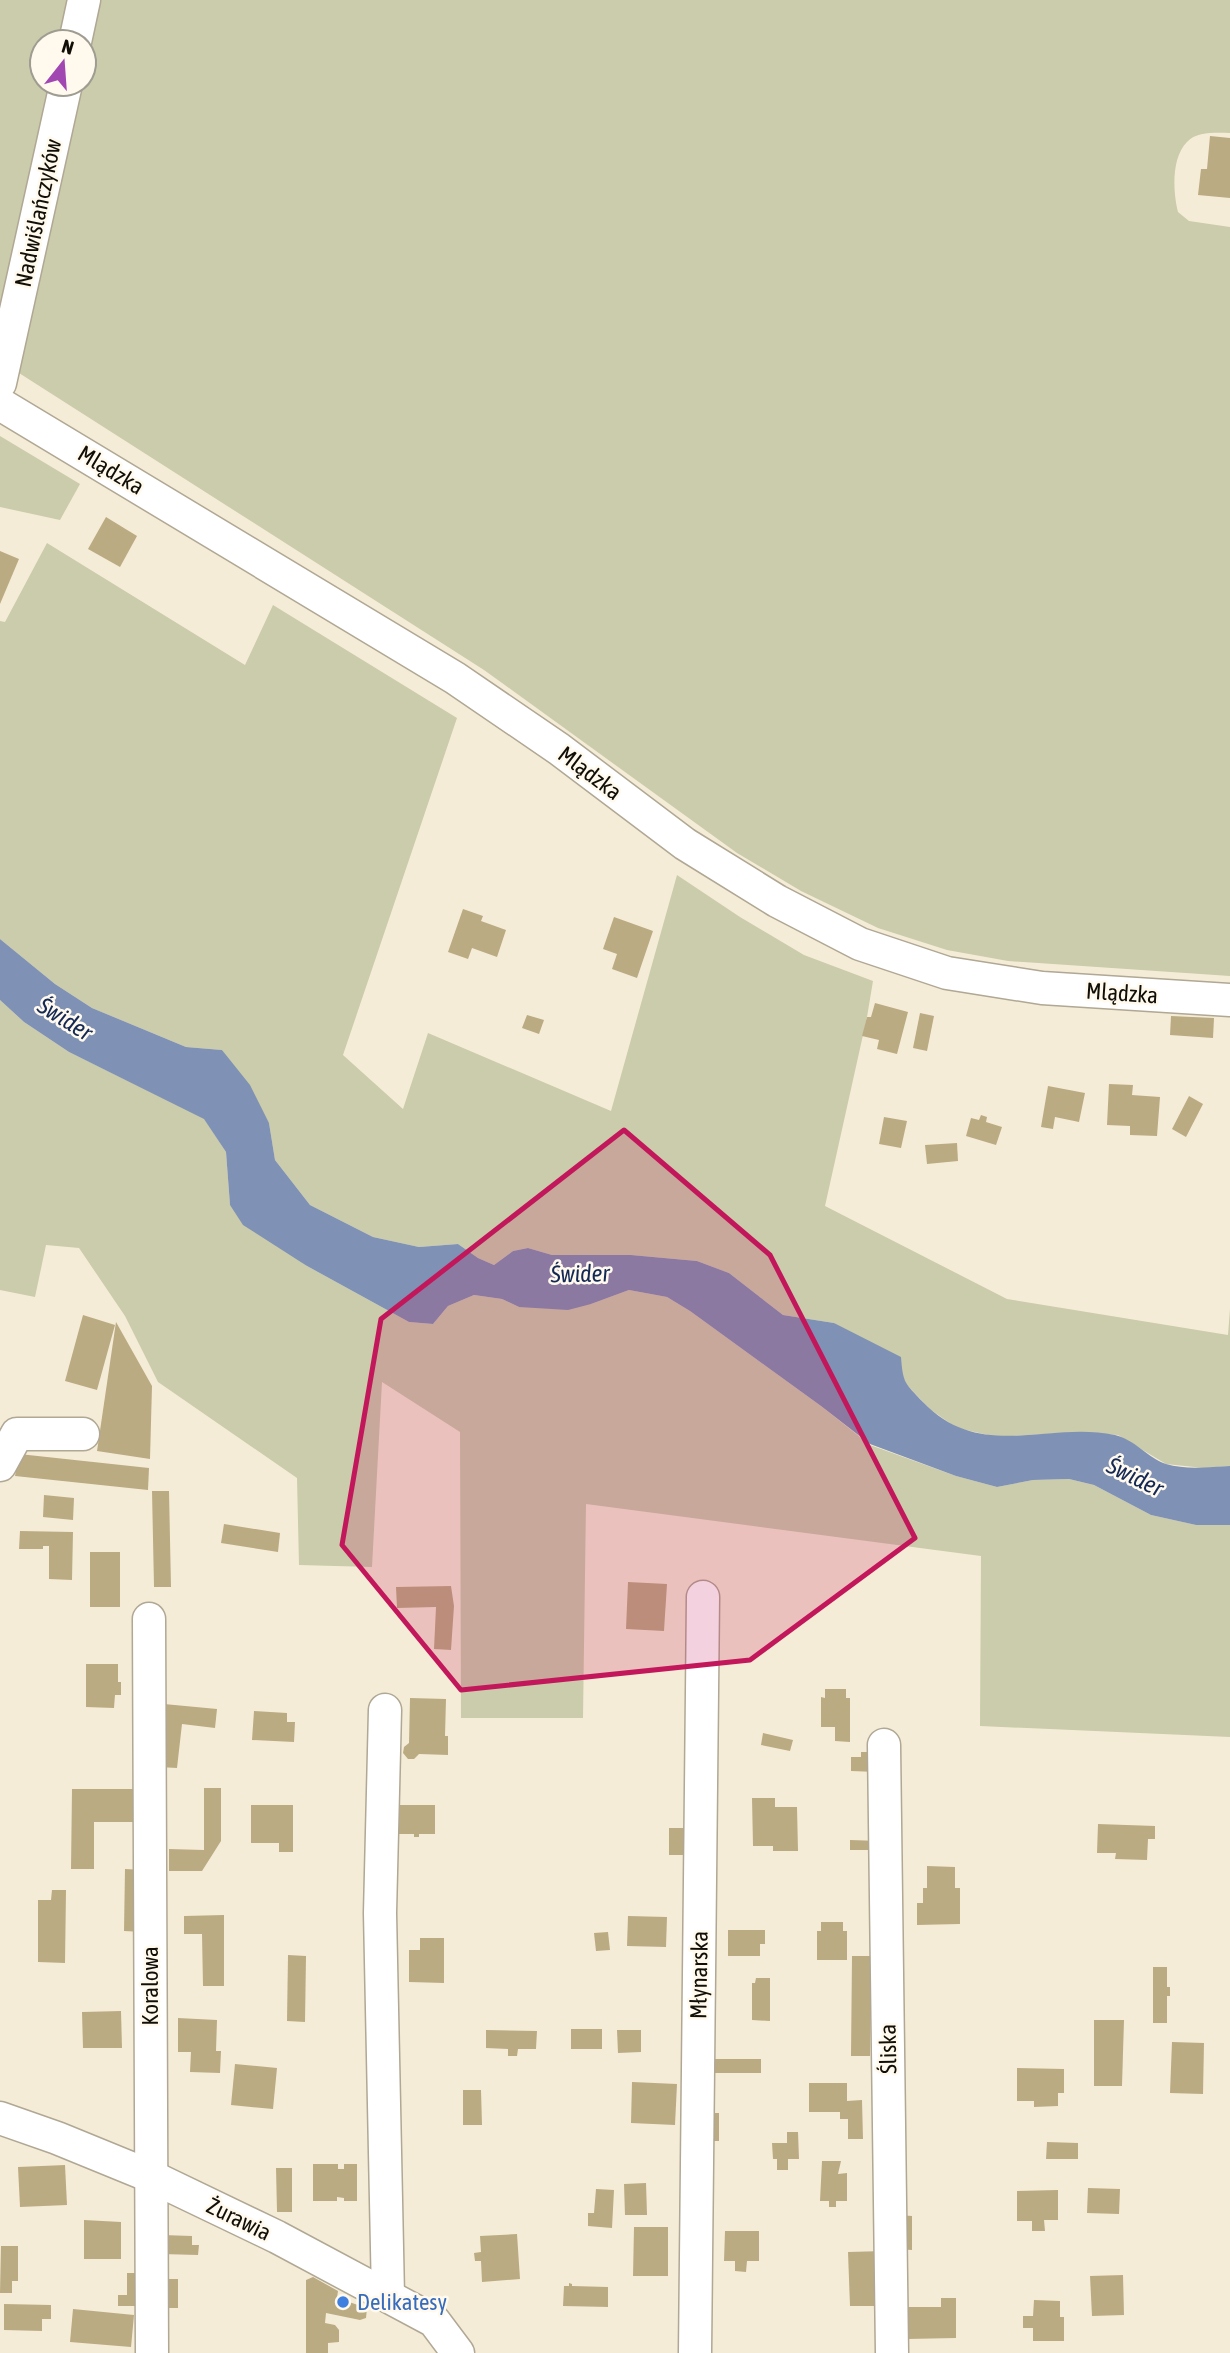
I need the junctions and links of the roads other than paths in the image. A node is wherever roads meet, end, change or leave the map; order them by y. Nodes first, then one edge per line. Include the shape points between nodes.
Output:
1 (84, 0) edge
2 (78, 28) edge
3 (63, 98) edge
4 (0, 383) edge
5 (0, 404) edge
6 (1230, 1000) edge
7 (83, 1434) dead end
8 (0, 1465) edge
9 (703, 1597) dead end
10 (149, 1619) dead end
11 (385, 1710) dead end
12 (884, 1745) dead end
13 (0, 2118) edge
14 (150, 2176) junction
15 (388, 2296) junction
16 (152, 2353) edge
17 (458, 2353) edge
18 (695, 2353) edge
19 (892, 2353) edge

1 - 2 street
3 - 4 street, Nadwiślańczyków
5 - 6 street, Mlądzka via 455,678 559,749 685,845 860,944 947,973 1042,988
7 - 8 street via 17,1434
9 - 18 street, Młynarska
10 - 14 street, Koralowa
11 - 15 street via 380,1925
12 - 19 street, Śliska
13 - 14 street, Żurawia
14 - 15 street, Żurawia
14 - 16 street, Koralowa
15 - 17 street, Żurawia via 434,2321

